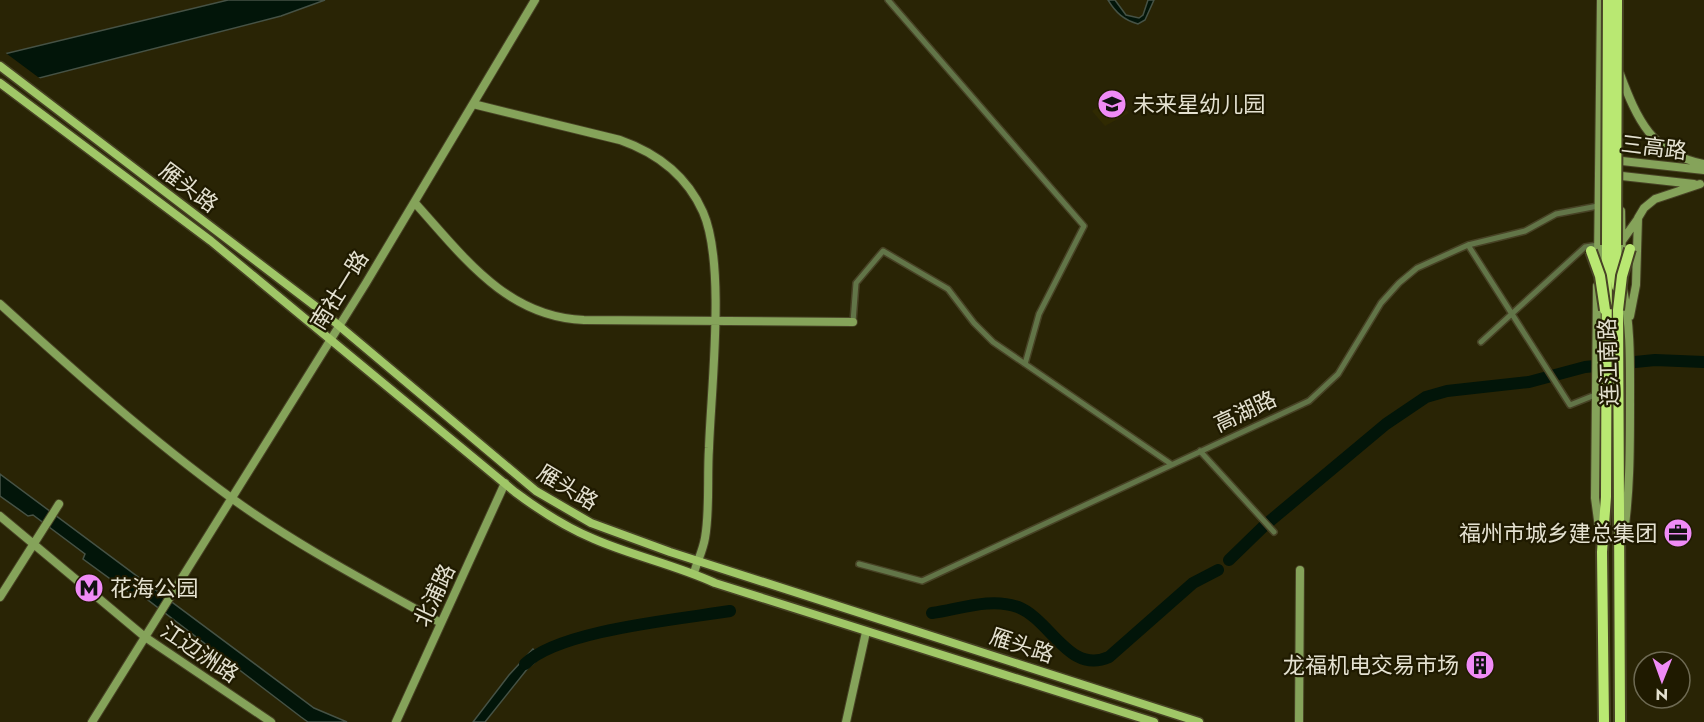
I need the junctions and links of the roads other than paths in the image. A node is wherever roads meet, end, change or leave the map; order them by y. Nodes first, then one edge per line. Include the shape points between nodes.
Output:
1 (535, 0) edge
2 (888, 0) edge
3 (1601, 0) edge
4 (1608, 0) edge
5 (1617, 0) edge
6 (1621, 0) edge
7 (0, 66) edge
8 (1620, 74) junction
9 (0, 83) edge
10 (473, 104) junction
11 (1599, 158) junction
12 (1620, 160) junction
13 (1704, 164) edge
14 (1687, 170) junction
15 (1704, 170) edge
16 (1599, 174) junction
17 (1620, 176) junction
18 (1686, 184) junction
19 (1702, 184) edge
20 (415, 203) junction
21 (1598, 206) junction
22 (1638, 218) junction
23 (1468, 245) junction
24 (1626, 245) junction
25 (1595, 248) junction
26 (0, 304) edge
27 (1605, 310) junction
28 (1618, 310) junction
29 (1510, 312) junction
30 (1629, 320) junction
31 (714, 321) junction
32 (854, 322) joint
33 (338, 326) junction
34 (330, 338) junction
35 (1481, 342) dead end
36 (1026, 364) junction
37 (1595, 395) junction
38 (1200, 451) junction
39 (1171, 464) junction
40 (505, 483) junction
41 (231, 498) junction
42 (58, 504) dead end
43 (0, 516) edge
44 (1274, 532) dead end
45 (33, 542) junction
46 (1602, 552) junction
47 (1621, 552) junction
48 (698, 561) junction
49 (859, 564) dead end
50 (1300, 570) dead end
51 (694, 573) junction
52 (0, 597) edge
53 (441, 623) junction
54 (866, 632) junction
55 (145, 637) junction
56 (92, 722) edge
57 (271, 722) edge
58 (396, 722) edge
59 (846, 722) edge
60 (1154, 722) edge
61 (1199, 722) edge
62 (1299, 722) edge
63 (1604, 722) edge
64 (1620, 722) edge

1 - 10 street, 南社一路
2 - 36 street via 1084,226 1039,314
3 - 11 street, 连江南路
4 - 27 highway, bridge
5 - 28 highway, bridge
6 - 8 street, 连江南路
7 - 33 main road, 雁头路
8 - 12 street, 连江南路
8 - 13 street via 1636,116 1653,137 1681,157
9 - 34 main road, 雁头路 via 211,241
10 - 20 street, 南社一路
10 - 31 street via 620,140 654,155 673,170 693,194 707,221 714,264
11 - 12 street, 三高路
11 - 16 street, 连江南路
12 - 14 street, 三高路
12 - 17 street, 连江南路
14 - 15 street, 三高路
14 - 18 street
16 - 17 street, 三高路
16 - 21 street, 连江南路
17 - 18 street, 三高路
17 - 24 street, 连江南路
18 - 19 street, 三高路
19 - 22 street via 1655,199
20 - 31 street via 484,279 536,311 575,320
20 - 33 street, 南社一路
21 - 23 street, 高湖路 via 1556,214 1525,231
21 - 25 street, 连江南路
22 - 24 street
22 - 30 street via 1636,285
23 - 29 street
23 - 38 street, 高湖路 via 1423,265 1393,289 1369,320 1338,374 1319,394
24 - 28 highway, bridge
24 - 30 street, 连江南路 via 1622,285
25 - 27 highway, bridge
25 - 29 street via 1585,247
25 - 37 street, 连江南路
26 - 41 street
27 - 46 highway via 1606,497
28 - 47 highway
29 - 35 street
29 - 37 street via 1570,405
30 - 47 street, 连江南路 via 1630,498
31 - 32 street
31 - 48 street via 705,538
32 - 36 street via 856,283 883,251 948,289 986,336
33 - 34 street, 南社一路
33 - 48 main road, 雁头路 via 547,498 603,528
34 - 40 main road, 雁头路
34 - 41 street, 南社一路
36 - 39 street
37 - 46 street, 连江南路 via 1595,498
38 - 39 street, 高湖路
38 - 44 street
39 - 49 street, 高湖路 via 922,581
40 - 51 main road, 雁头路 via 539,510 583,534
40 - 53 street, 北浦路
41 - 53 street
41 - 55 street, 南社一路
42 - 45 street
43 - 45 street, 江边洲路
45 - 52 street
45 - 55 street, 江边洲路
46 - 63 highway, 连江南路
47 - 64 highway, 连江南路
48 - 51 street
48 - 61 main road, 雁头路
50 - 62 street
51 - 54 main road, 雁头路
53 - 58 street, 北浦路
54 - 59 street
54 - 60 main road, 雁头路
55 - 56 street
55 - 57 street, 江边洲路

